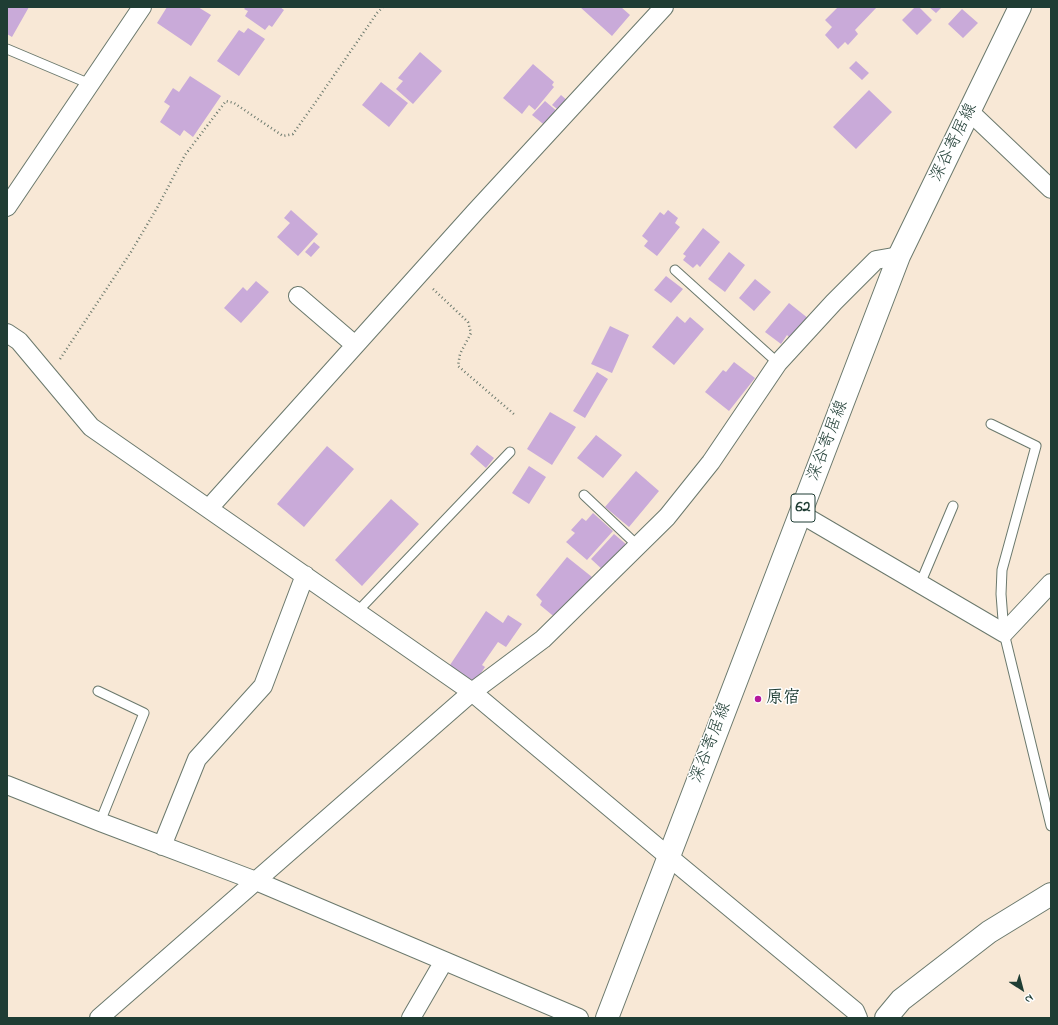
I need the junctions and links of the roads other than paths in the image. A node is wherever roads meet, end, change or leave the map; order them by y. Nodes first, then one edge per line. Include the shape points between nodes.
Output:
1 (142, 7) edge
2 (664, 7) edge
3 (1020, 7) edge
4 (7, 49) edge
5 (90, 84) junction
6 (970, 112) junction
7 (1051, 189) edge
8 (7, 207) edge
9 (899, 256) junction
10 (675, 270) dead end
11 (298, 296) dead end
12 (7, 333) edge
13 (355, 345) junction
14 (778, 362) junction
15 (991, 424) dead end
16 (510, 452) dead end
17 (584, 495) dead end
18 (954, 506) dead end
19 (209, 508) junction
20 (801, 514) junction
21 (638, 546) junction
22 (305, 575) junction
23 (1051, 583) edge
24 (920, 584) junction
25 (357, 612) junction
26 (1004, 633) junction
27 (98, 691) dead end
28 (472, 692) junction
29 (7, 784) edge
30 (100, 822) junction
31 (1051, 826) edge
32 (162, 846) junction
33 (669, 857) junction
34 (256, 881) junction
35 (1051, 894) edge
36 (444, 961) junction
37 (100, 1018) edge
38 (411, 1018) edge
39 (579, 1018) edge
40 (607, 1018) edge
41 (858, 1018) edge
42 (886, 1018) edge

1 - 5 street
2 - 13 street
3 - 6 main road, 深谷寄居線 / 62
4 - 5 lane
5 - 8 street
6 - 7 street
6 - 9 main road, 深谷寄居線 / 62
9 - 14 street via 876,260
9 - 20 main road, 深谷寄居線 / 62
10 - 14 lane
11 - 13 street
12 - 19 street via 19,341 91,426
13 - 19 street
14 - 21 street via 710,462 667,517
15 - 26 lane via 1036,446 1002,570
16 - 25 lane
17 - 21 lane
18 - 24 lane
19 - 22 street
20 - 24 street
20 - 33 main road, 深谷寄居線 / 62
21 - 28 street via 543,639
22 - 25 street
22 - 32 street via 263,686 197,759
23 - 26 street
24 - 26 street
25 - 28 street
26 - 31 lane
27 - 30 lane via 144,713
28 - 33 street
28 - 34 street
29 - 30 street
30 - 32 street
32 - 34 street
33 - 40 main road, 深谷寄居線 / 62
33 - 41 street via 855,1011
34 - 36 street
34 - 37 street
35 - 42 main road via 989,932 901,1000
36 - 38 street
36 - 39 street

